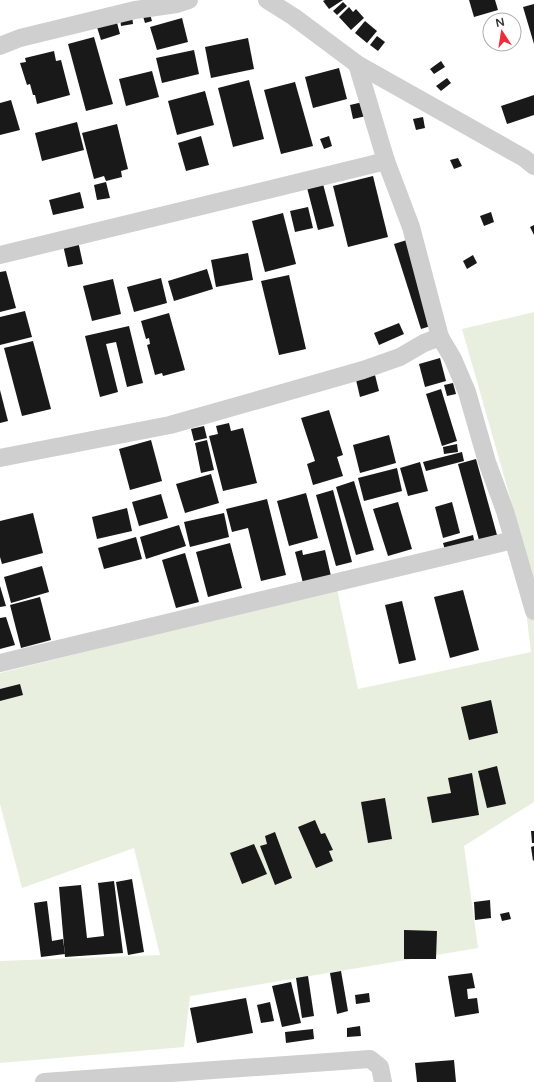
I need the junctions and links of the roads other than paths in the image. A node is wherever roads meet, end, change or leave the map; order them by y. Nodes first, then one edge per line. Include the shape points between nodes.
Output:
1 (189, 0) edge
2 (267, 0) edge
3 (0, 46) edge
4 (357, 64) junction
5 (531, 158) edge
6 (386, 161) junction
7 (0, 255) edge
8 (440, 336) junction
9 (0, 458) edge
10 (513, 540) junction
11 (534, 611) edge
12 (0, 663) edge
13 (149, 1078) edge
14 (44, 1082) edge
15 (383, 1082) edge

1 - 3 street via 135,10 20,38
2 - 4 street
4 - 5 street
4 - 6 street
6 - 7 street
6 - 8 street via 411,227
8 - 9 street via 400,356 363,370 170,425
8 - 10 street via 467,392
10 - 11 street
10 - 12 street
13 - 14 street
13 - 15 street via 370,1059 380,1067

